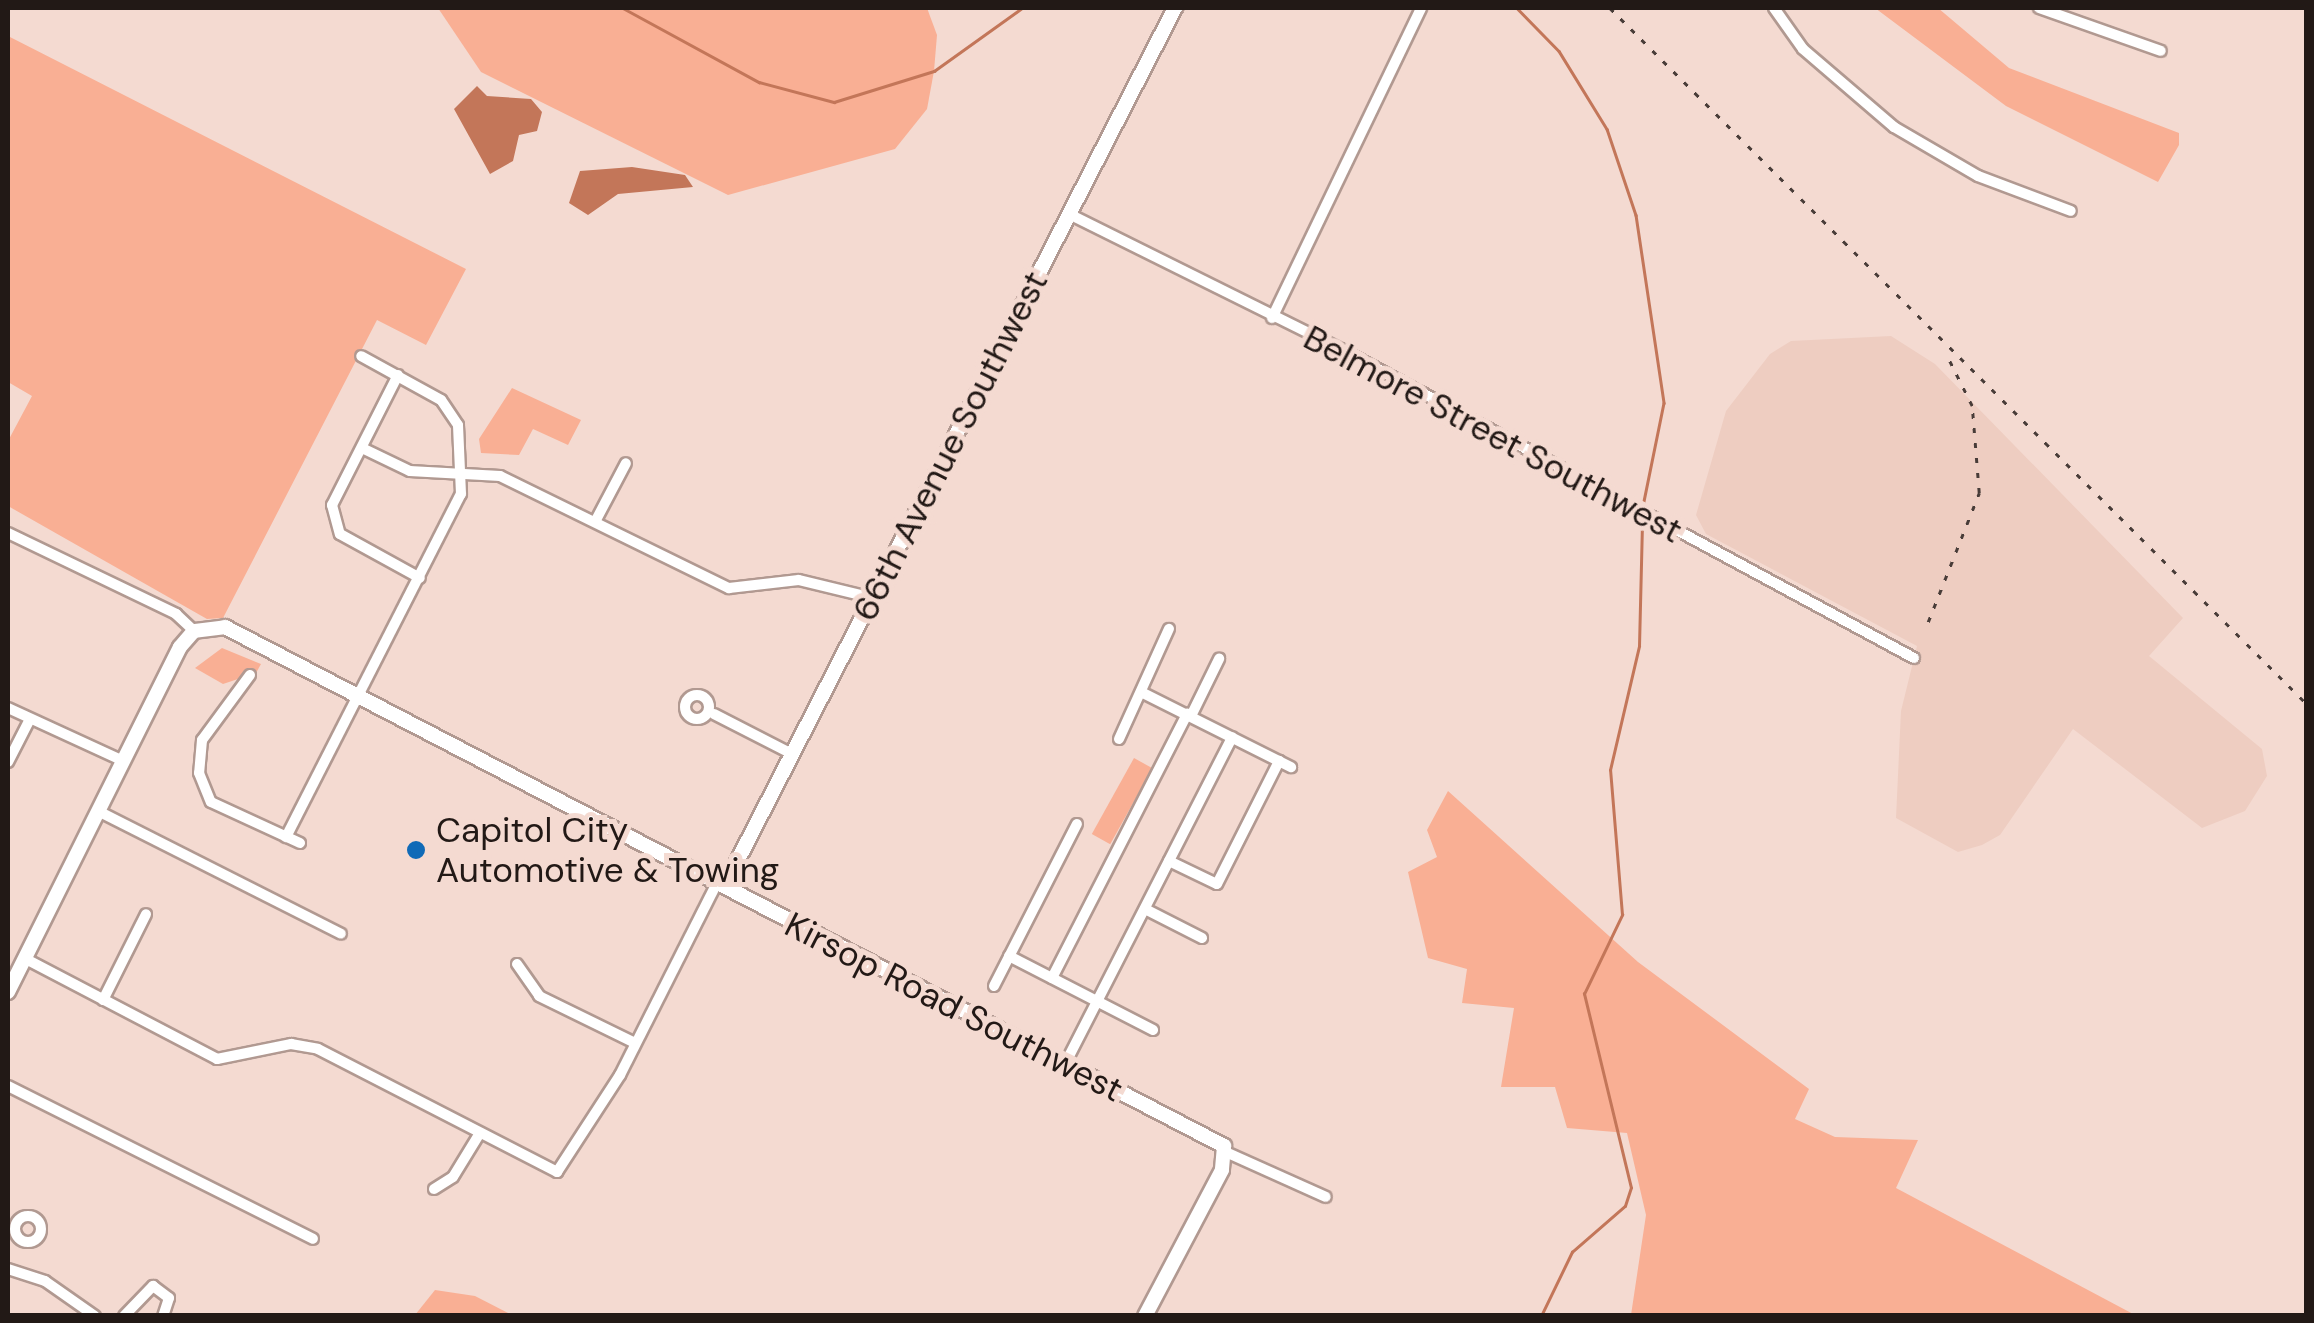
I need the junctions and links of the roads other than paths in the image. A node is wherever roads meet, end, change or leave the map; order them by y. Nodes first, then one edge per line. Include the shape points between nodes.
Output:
1 (1175, 8) edge
2 (1420, 8) edge
3 (1774, 8) edge
4 (2039, 8) edge
5 (2161, 50) dead end
6 (2071, 211) dead end
7 (1069, 214) junction
8 (1272, 318) junction
9 (361, 356) dead end
10 (398, 375) junction
11 (362, 448) junction
12 (626, 464) dead end
13 (464, 471) junction
14 (596, 520) junction
15 (8, 534) edge
16 (420, 578) junction
17 (873, 598) junction
18 (1169, 629) dead end
19 (194, 631) junction
20 (1914, 658) dead end
21 (1219, 659) dead end
22 (250, 675) dead end
23 (1140, 692) junction
24 (358, 698) junction
25 (8, 708) edge
26 (714, 714) dead end
27 (1189, 715) junction
28 (30, 719) junction
29 (1232, 737) junction
30 (1119, 739) dead end
31 (792, 754) junction
32 (123, 761) junction
33 (1279, 761) junction
34 (8, 762) edge
35 (1291, 767) dead end
36 (98, 811) junction
37 (1077, 824) dead end
38 (286, 836) junction
39 (300, 843) dead end
40 (1169, 860) junction
41 (722, 883) junction
42 (1144, 909) junction
43 (146, 914) dead end
44 (342, 934) dead end
45 (1202, 938) dead end
46 (1010, 956) junction
47 (24, 958) junction
48 (517, 964) dead end
49 (1052, 978) junction
50 (994, 986) dead end
51 (8, 992) edge
52 (103, 1000) junction
53 (1097, 1001) junction
54 (1154, 1030) dead end
55 (635, 1043) junction
56 (1065, 1064) junction
57 (8, 1086) edge
58 (480, 1133) junction
59 (1228, 1152) junction
60 (434, 1189) dead end
61 (1326, 1198) dead end
62 (313, 1238) dead end
63 (22, 1247) dead end
64 (12, 1271) edge
65 (95, 1316) edge
66 (124, 1316) edge
67 (162, 1316) edge
68 (1145, 1316) edge

1 - 7 street, 66th Avenue Southwest
2 - 8 street
3 - 6 street via 1815,60 1894,126 1978,176
4 - 5 street
7 - 8 street, Belmore Street Southwest
7 - 17 street, 66th Avenue Southwest
8 - 20 street, Belmore Street Southwest
9 - 10 street
10 - 11 street
10 - 13 street via 440,400 458,425
11 - 13 street via 410,471
11 - 16 street via 332,505 340,534
12 - 14 street
13 - 14 street via 500,476
13 - 16 street
14 - 17 street via 729,588 800,580
15 - 19 street via 176,614
16 - 24 street
17 - 31 street, 66th Avenue Southwest
18 - 23 street
19 - 24 street, Kirsop Road Southwest via 225,627
19 - 32 street
21 - 27 street
22 - 38 street via 196,759 211,802
23 - 27 street
23 - 30 street
24 - 38 street
24 - 41 street, Kirsop Road Southwest
25 - 28 street
26 - 31 street
27 - 29 street
27 - 49 street
28 - 32 street
28 - 34 street
29 - 33 street
29 - 40 street
31 - 41 street, 66th Avenue Southwest
32 - 36 street
33 - 35 street
33 - 40 street via 1217,884
36 - 44 street
36 - 47 street
37 - 46 street
38 - 39 street
40 - 42 street
41 - 55 street, 66th Avenue Southwest
41 - 56 street, Kirsop Road Southwest
42 - 45 street
42 - 53 street
43 - 52 street
46 - 49 street
46 - 50 street
47 - 51 street
47 - 52 street
48 - 55 street via 538,996
49 - 53 street
52 - 58 street via 218,1059 267,1042 318,1050
53 - 54 street
53 - 56 street
55 - 58 street, 66th Avenue Southwest via 560,1171
56 - 59 street, Kirsop Road Southwest
57 - 62 street
58 - 60 street via 454,1176
59 - 61 street
59 - 68 street
63 - 64 street
64 - 65 street
66 - 67 street via 153,1286 169,1298

